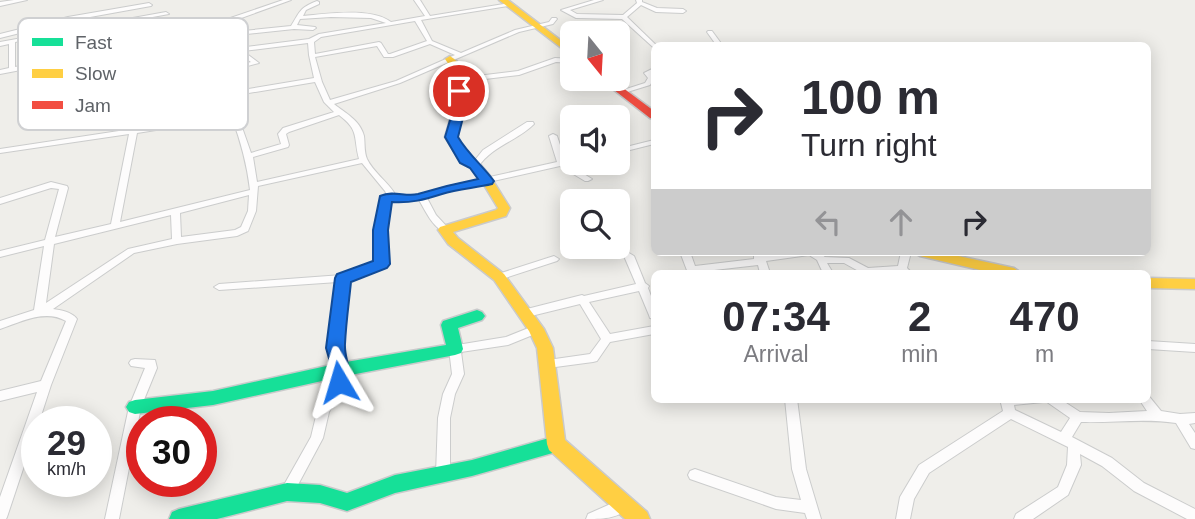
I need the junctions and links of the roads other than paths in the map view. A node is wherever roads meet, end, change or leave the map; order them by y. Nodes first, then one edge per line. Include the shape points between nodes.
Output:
1 (24, 0) edge
2 (140, 0) edge
3 (288, 0) edge
4 (417, 0) edge
5 (600, 0) edge
6 (505, 2) edge
7 (639, 2) edge
8 (317, 3) dead end
9 (0, 4) edge
10 (149, 5) junction
11 (352, 6) dead end
12 (566, 10) junction
13 (664, 10) junction
14 (683, 11) dead end
15 (166, 14) junction
16 (349, 15) junction
17 (428, 17) junction
18 (624, 17) junction
19 (74, 18) edge
20 (143, 18) edge
21 (172, 18) edge
22 (236, 18) edge
23 (297, 18) junction
24 (417, 19) junction
25 (668, 22) dead end
26 (388, 23) junction
27 (535, 25) junction
28 (372, 26) junction
29 (294, 27) junction
30 (313, 28) dead end
31 (18, 32) edge
32 (710, 32) dead end
33 (248, 33) edge
34 (0, 36) edge
35 (18, 40) edge
36 (12, 41) junction
37 (311, 41) junction
38 (430, 42) junction
39 (717, 42) edge
40 (651, 43) edge
41 (0, 44) edge
42 (379, 44) junction
43 (560, 46) edge
44 (248, 49) edge
45 (312, 56) junction
46 (455, 57) junction
47 (248, 58) edge
48 (560, 59) edge
49 (248, 66) edge
50 (18, 69) edge
51 (12, 70) junction
52 (0, 72) edge
53 (477, 78) dead end
54 (651, 78) edge
55 (319, 79) junction
56 (248, 91) edge
57 (622, 92) joint
58 (329, 103) junction
59 (340, 112) junction
60 (651, 114) edge
61 (530, 124) dead end
62 (146, 130) edge
63 (240, 130) edge
64 (133, 132) junction
65 (553, 136) dead end
66 (651, 143) edge
67 (630, 148) edge
68 (0, 151) edge
69 (248, 156) junction
70 (560, 158) edge
71 (364, 160) junction
72 (560, 164) edge
73 (475, 165) junction
74 (581, 175) edge
75 (588, 179) dead end
76 (487, 181) junction
77 (253, 188) junction
78 (392, 197) junction
79 (422, 197) junction
80 (0, 201) edge
81 (175, 211) junction
82 (115, 225) junction
83 (444, 230) junction
84 (50, 240) junction
85 (177, 241) junction
86 (0, 254) edge
87 (817, 256) edge
88 (938, 256) edge
89 (630, 258) edge
90 (759, 258) edge
91 (554, 259) dead end
92 (823, 260) junction
93 (702, 270) edge
94 (826, 270) edge
95 (865, 270) edge
96 (1001, 270) edge
97 (499, 277) junction
98 (343, 278) junction
99 (1151, 283) edge
100 (1195, 284) edge
101 (643, 286) junction
102 (219, 287) dead end
103 (582, 299) junction
104 (651, 307) edge
105 (39, 313) junction
106 (527, 313) junction
107 (477, 316) dead end
108 (0, 324) edge
109 (536, 330) junction
110 (651, 331) edge
111 (607, 339) junction
112 (1151, 345) edge
113 (1195, 348) edge
114 (455, 349) junction
115 (135, 363) dead end
116 (548, 364) junction
117 (341, 369) junction
118 (45, 385) junction
119 (0, 396) edge
120 (791, 403) edge
121 (1057, 403) edge
122 (1148, 403) edge
123 (1008, 404) edge
124 (135, 406) edge
125 (143, 406) edge
126 (1157, 415) junction
127 (1078, 417) junction
128 (1195, 418) edge
129 (1180, 419) junction
130 (1069, 441) junction
131 (556, 444) junction
132 (1195, 444) edge
133 (126, 451) edge
134 (443, 474) junction
135 (695, 475) dead end
136 (287, 492) junction
137 (624, 504) junction
138 (812, 513) edge
139 (0, 516) edge
140 (1195, 516) edge
141 (112, 519) edge
142 (179, 519) edge
143 (593, 519) edge
144 (640, 519) edge
145 (903, 519) edge
146 (1021, 519) edge

1 - 9 street
2 - 10 street
3 - 22 street
4 - 17 street
5 - 12 street
6 - 17 street
6 - 27 street
7 - 13 street
7 - 18 street
8 - 23 street
10 - 15 street
10 - 19 street
11 - 16 street
12 - 18 street via 576,16
12 - 27 street via 558,12 551,23
13 - 14 street
13 - 25 street
15 - 20 street
15 - 21 street
16 - 23 street
16 - 26 street via 384,18
17 - 24 street
18 - 40 street
23 - 29 street
24 - 26 street
24 - 38 street
26 - 28 street
27 - 43 street
27 - 46 street
28 - 37 street via 327,33
28 - 42 street
29 - 30 street
29 - 33 street
31 - 34 street
32 - 39 street
35 - 36 street
36 - 41 street
36 - 51 street
37 - 44 street
37 - 45 street
38 - 42 street via 391,56 386,56
38 - 46 street
42 - 45 street
45 - 55 street
46 - 58 street via 390,85
46 - 73 street via 460,95 451,137 465,160
47 - 49 street via 256,64
48 - 53 street via 519,73
50 - 51 street
51 - 52 street
54 - 57 street via 649,83
55 - 56 street
55 - 58 street
57 - 60 street
58 - 59 street
59 - 69 street via 286,130 282,134 285,145
59 - 71 street via 359,131
61 - 73 street
62 - 64 street
63 - 69 street
64 - 68 street
64 - 82 street
65 - 70 street
66 - 67 street
69 - 77 street
71 - 77 street
71 - 78 street via 386,183
72 - 76 street
73 - 76 street
74 - 75 street
76 - 79 street
76 - 83 street via 504,208 501,213
77 - 81 street
77 - 85 street via 250,222 245,229
78 - 79 street
78 - 98 street via 385,200 380,230 382,264
79 - 83 street
80 - 84 street via 62,186
81 - 82 street
81 - 85 street
82 - 84 street
83 - 97 street
84 - 86 street
84 - 105 street
85 - 105 street via 122,256
87 - 92 street
88 - 96 street
89 - 101 street
90 - 93 street
91 - 97 street
92 - 94 street
92 - 95 street via 846,260
97 - 106 street
98 - 102 street
98 - 117 street via 335,348
99 - 100 street
101 - 103 street
101 - 104 street
103 - 106 street
103 - 111 street
105 - 108 street
105 - 118 street via 65,314 72,319
106 - 109 street
107 - 114 street via 449,325
109 - 114 street via 508,341
109 - 116 street
110 - 111 street
111 - 116 street via 593,358
112 - 113 street
114 - 117 street via 407,361
114 - 134 street via 458,374 444,418
115 - 124 street via 151,363
116 - 131 street
117 - 125 street via 220,396
117 - 136 street via 317,438
118 - 119 street
118 - 139 street
120 - 138 street via 799,469
121 - 127 street
122 - 126 street
123 - 130 street
123 - 145 street via 924,469 907,497
126 - 127 street
126 - 129 street
127 - 130 street
128 - 129 street
129 - 132 street
130 - 140 street
130 - 146 street via 1074,464 1063,491
131 - 134 street
131 - 137 street
133 - 141 street
134 - 136 street via 395,484 347,502
135 - 138 street
136 - 142 street
137 - 143 street
137 - 144 street

